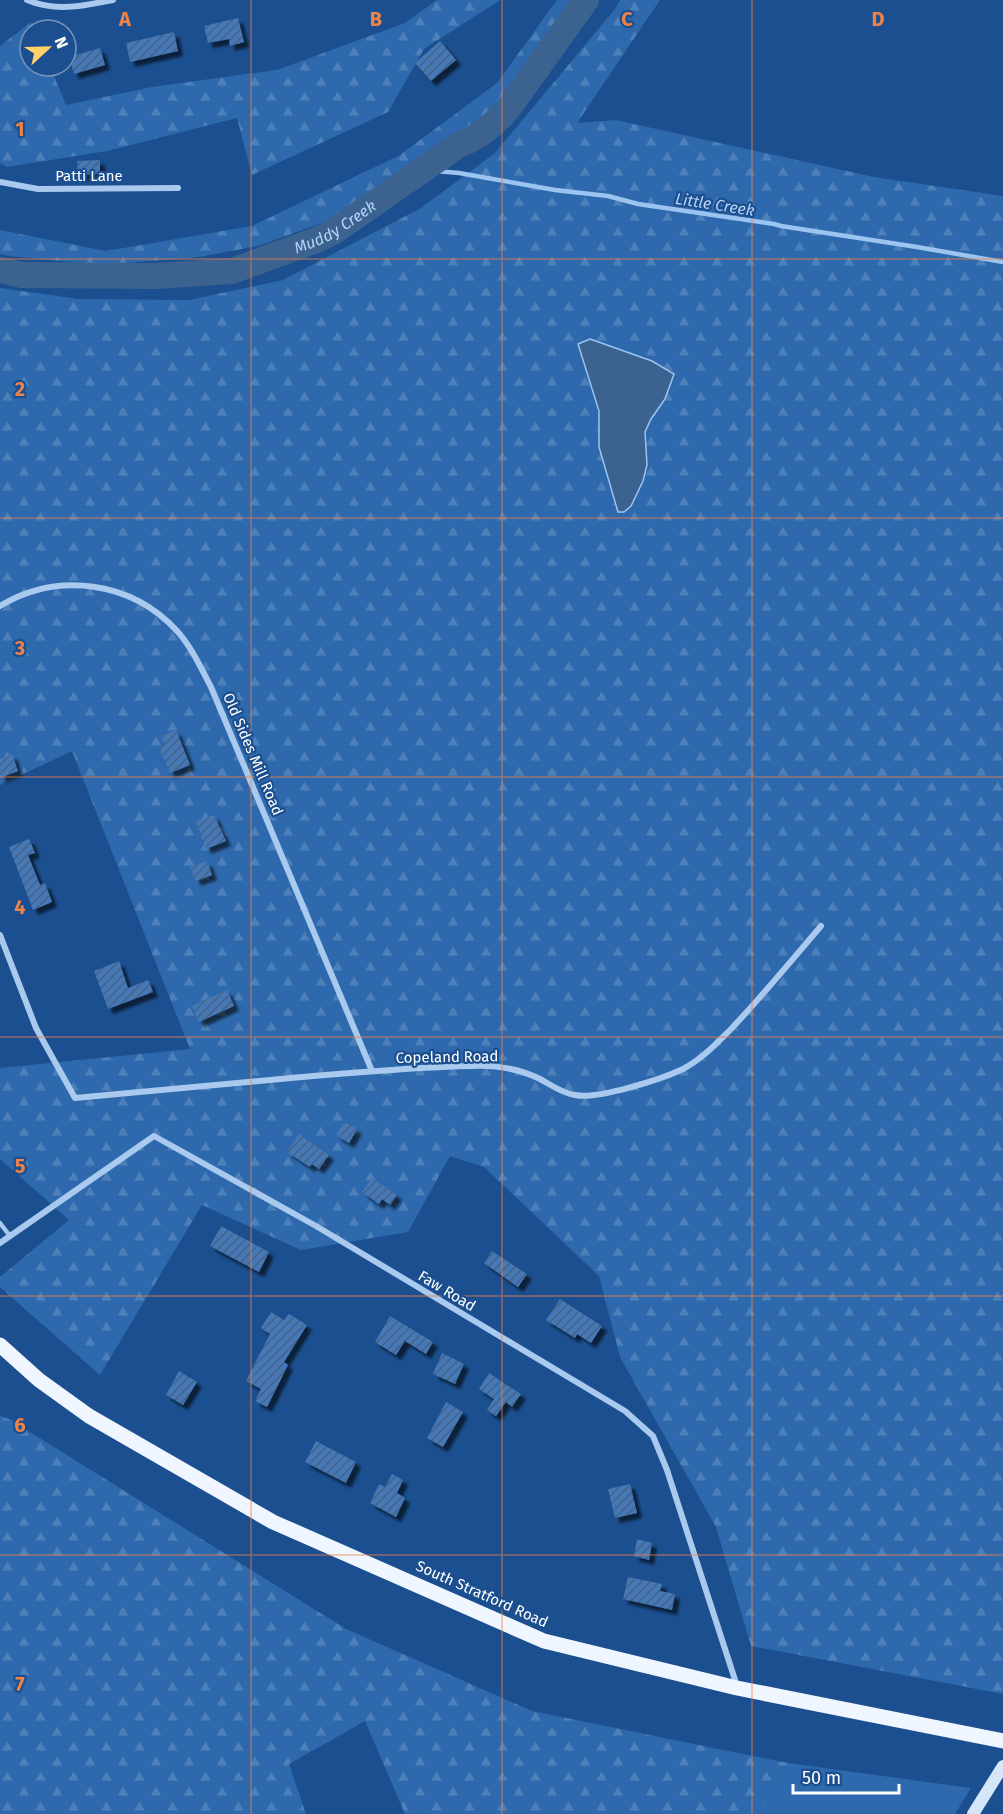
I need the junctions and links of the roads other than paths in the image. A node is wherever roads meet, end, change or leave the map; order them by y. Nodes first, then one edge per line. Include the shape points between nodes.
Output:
1 (27, 0) edge
2 (113, 0) edge
3 (0, 183) edge
4 (178, 188) dead end
5 (0, 606) edge
6 (821, 926) dead end
7 (0, 935) edge
8 (372, 1071) junction
9 (0, 1223) edge
10 (10, 1236) junction
11 (0, 1243) edge
12 (0, 1345) edge
13 (737, 1688) junction
14 (1003, 1741) edge
15 (1003, 1766) edge
16 (974, 1814) edge

1 - 2 street via 63,8
3 - 4 street, Patti Lane via 38,189
5 - 8 street, Old Sides Mill Road via 49,586 88,585 143,604 178,632 211,687
6 - 8 street, Copeland Road via 716,1044 694,1063 665,1076 608,1093 576,1096 535,1077 498,1066
7 - 8 street, Copeland Road via 36,1028 75,1098
9 - 10 lane
10 - 11 street, Faw Road
10 - 13 street, Faw Road via 154,1136 316,1226 625,1411 653,1436 667,1470
12 - 13 main road, South Stratford Road via 39,1380 89,1416 273,1522 544,1641
13 - 14 main road, South Stratford Road
15 - 16 street

